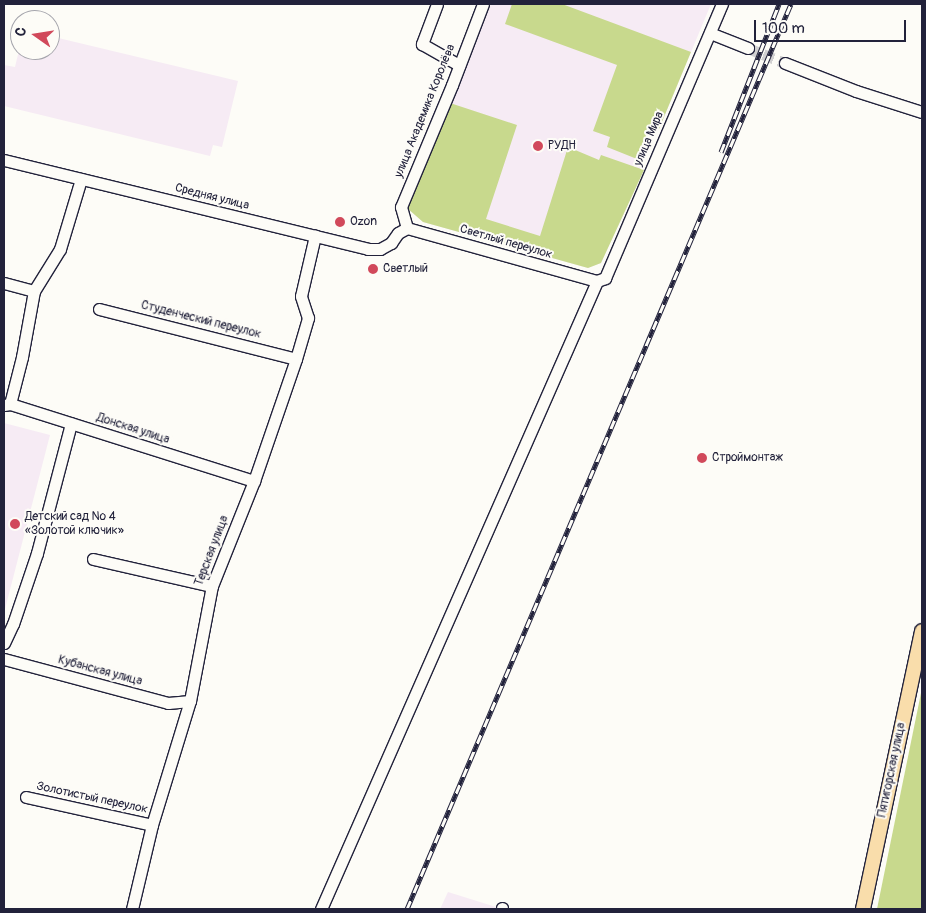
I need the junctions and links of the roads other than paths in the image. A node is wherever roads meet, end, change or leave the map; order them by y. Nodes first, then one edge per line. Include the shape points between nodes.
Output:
1 (437, 4) edge
2 (482, 4) edge
3 (722, 4) edge
4 (710, 33) junction
5 (748, 48) tunnel mouth
6 (784, 63) tunnel mouth
7 (460, 65) junction
8 (922, 112) edge
9 (4, 160) edge
10 (81, 179) junction
11 (407, 228) junction
12 (315, 236) junction
13 (598, 281) junction
14 (4, 283) edge
15 (34, 291) junction
16 (99, 308) dead end
17 (296, 359) junction
18 (7, 404) edge
19 (71, 423) junction
20 (254, 481) junction
21 (93, 559) dead end
22 (212, 586) junction
23 (922, 631) edge
24 (4, 643) edge
25 (4, 659) edge
26 (190, 701) junction
27 (26, 797) dead end
28 (152, 825) junction
29 (132, 909) edge
30 (321, 909) edge
31 (863, 909) edge

1 - 7 street via 422,44
2 - 7 street, улица Академика Королёва
3 - 4 street, улица Мира
4 - 5 street
4 - 13 street, улица Мира via 605,278
6 - 8 street via 862,94
7 - 11 street, улица Академика Королёва via 401,207
9 - 10 street, Средняя улица
10 - 12 street, Средняя улица
10 - 15 street via 60,249
11 - 12 street, Средняя улица via 380,249
11 - 13 street, Светлый переулок
12 - 17 street, Терская улица via 301,296 308,318
13 - 30 street, улица Мира
14 - 15 street
15 - 18 street via 22,357
16 - 17 street, Студенческий переулок
17 - 20 street, Терская улица
18 - 19 street, Донская улица
19 - 20 street, Донская улица
19 - 24 street via 37,553
20 - 22 street, Терская улица
21 - 22 street
22 - 26 street, Терская улица
23 - 31 main road, Пятигорская улица
25 - 26 street, Кубанская улица via 168,703
26 - 28 street, Терская улица
27 - 28 street, Золотистый переулок
28 - 29 street, Терская улица

